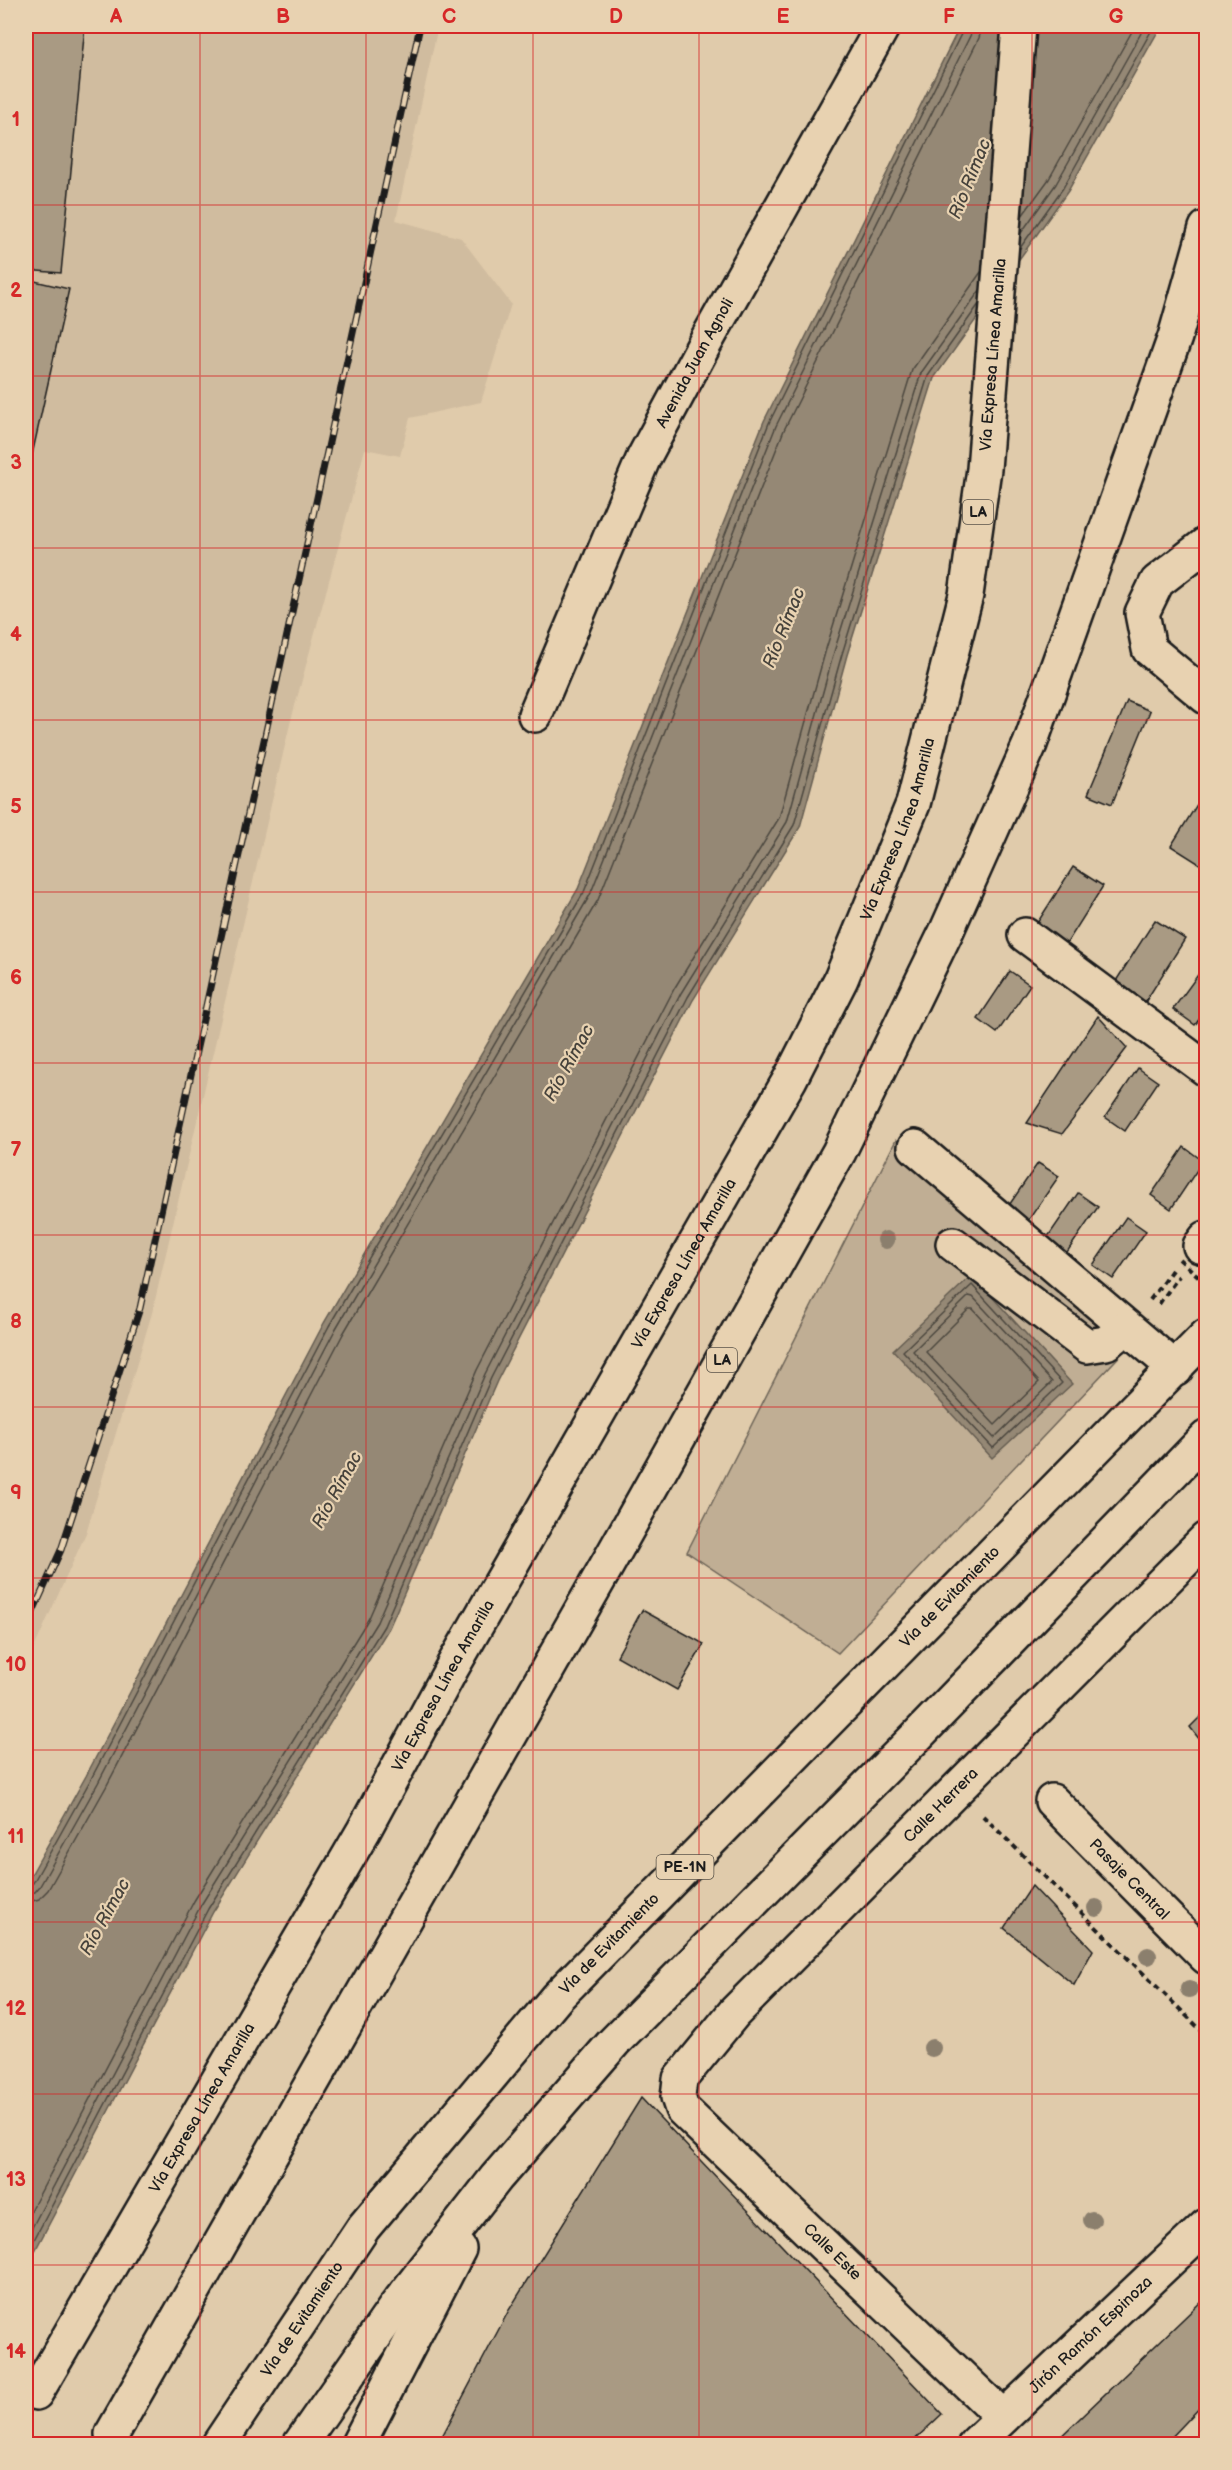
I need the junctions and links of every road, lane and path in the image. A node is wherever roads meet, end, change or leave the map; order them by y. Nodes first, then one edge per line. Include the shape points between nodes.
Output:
1 (883, 26) edge
2 (1019, 26) edge
3 (1206, 228) edge
4 (1206, 544) edge
5 (1206, 697) edge
6 (535, 715) dead end
7 (1025, 935) dead end
8 (1206, 1069) edge
9 (915, 1147) dead end
10 (953, 1244) dead end
11 (1195, 1248) edge
12 (1206, 1283) edge
13 (1149, 1302) dead end
14 (1156, 1308) dead end
15 (1126, 1327) junction
16 (1206, 1336) edge
17 (1176, 1369) junction
18 (1206, 1438) edge
19 (1206, 1539) edge
20 (1052, 1802) dead end
21 (980, 1813) dead end
22 (1206, 1957) edge
23 (1206, 2035) edge
24 (680, 2079) joint
25 (496, 2178) junction
26 (1206, 2226) edge
27 (36, 2393) dead end
28 (1003, 2417) junction
29 (112, 2434) dead end
30 (219, 2445) edge
31 (300, 2445) edge
32 (358, 2445) edge
33 (975, 2445) edge

1 - 6 main road, Avenida Juan Agnoli via 644,458
2 - 27 main road, Vía Expresa Línea Amarilla / LA via 984,469 966,595 913,804 841,979 784,1089 459,1655 358,1840
3 - 29 main road, LA via 1175,337 1030,744 947,930 839,1152
4 - 5 main road via 1157,582 1142,613 1149,649
7 - 8 main road
9 - 15 main road
10 - 15 main road via 1087,1346 1106,1343
11 - 12 path, bridge
11 - 13 path
11 - 14 path
15 - 17 main road
16 - 17 main road, Vía de Evitamiento / PE-1N
17 - 30 main road, Vía de Evitamiento / PE-1N via 557,1998 363,2228
18 - 25 main road via 615,2042
19 - 24 main road, Calle Herrera via 734,2013
20 - 22 main road, Pasaje Central
21 - 23 path
24 - 28 main road, Calle Este via 678,2097 682,2109
25 - 31 main road via 396,2306
25 - 32 main road
26 - 28 main road, Jirón Ramón Espinoza
28 - 33 main road, Jirón Ramón Espinoza

